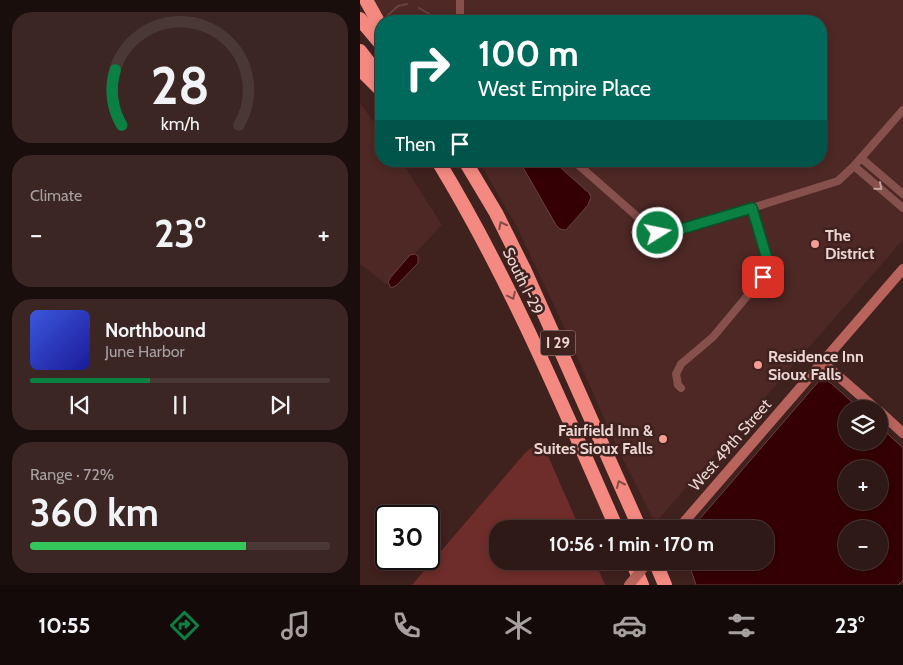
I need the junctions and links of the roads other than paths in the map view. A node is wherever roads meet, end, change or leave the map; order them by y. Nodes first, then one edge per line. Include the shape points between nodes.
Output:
1 (366, 0) edge
2 (460, 0) edge
3 (460, 15) edge
4 (375, 16) edge
5 (360, 19) edge
6 (375, 37) edge
7 (360, 51) edge
8 (360, 69) edge
9 (375, 70) edge
10 (375, 84) edge
11 (903, 110) edge
12 (861, 158) junction
13 (854, 166) junction
14 (442, 167) edge
15 (469, 167) edge
16 (581, 167) edge
17 (903, 194) edge
18 (752, 208) junction
19 (903, 208) edge
20 (903, 268) edge
21 (822, 362) junction
22 (681, 388) dead end
23 (866, 400) edge
24 (888, 419) edge
25 (903, 433) edge
26 (613, 520) edge
27 (636, 520) edge
28 (685, 520) edge
29 (636, 570) edge
30 (642, 570) edge
31 (659, 570) edge
32 (629, 585) edge
33 (642, 585) edge
34 (665, 585) edge

1 - 4 highway
2 - 3 street
5 - 6 highway
7 - 9 highway
8 - 10 highway
11 - 12 street
12 - 13 street
12 - 17 street
13 - 18 street via 838,181
13 -> 19 street
14 -> 26 highway, South I-29 / I 29 via 496,264
27 -> 15 highway, South I-29 / I 29 via 526,271
16 - 18 street via 658,233 668,233
18 - 22 street via 768,268 713,337 681,364 676,374
20 - 21 street, West 49th Street
21 - 23 street
21 - 28 street, West 49th Street
24 - 25 street
29 - 33 highway
30 - 32 street, bridge
31 - 34 highway

